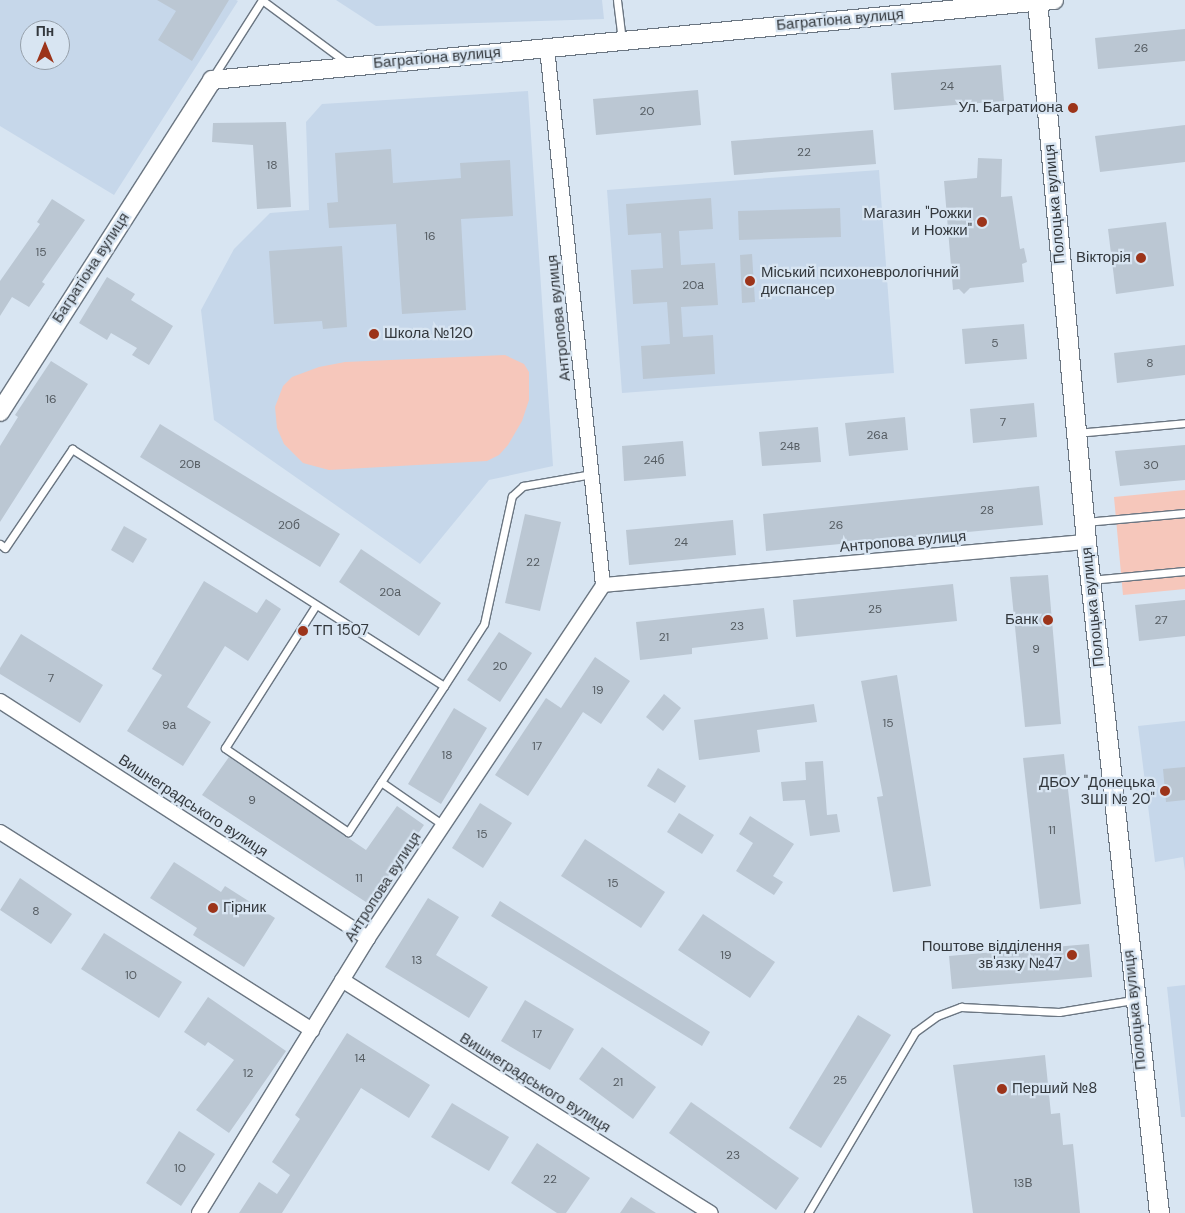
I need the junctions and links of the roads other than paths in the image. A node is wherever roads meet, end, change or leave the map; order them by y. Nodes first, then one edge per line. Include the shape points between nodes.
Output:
1 (262, 0) edge
2 (618, 0) edge
3 (1043, 1) edge
4 (622, 41) junction
5 (547, 48) junction
6 (352, 66) junction
7 (212, 80) junction
8 (0, 412) edge
9 (1185, 422) edge
10 (1076, 433) junction
11 (592, 474) junction
12 (1185, 513) edge
13 (1084, 522) junction
14 (1086, 542) junction
15 (0, 544) edge
16 (1185, 571) edge
17 (1090, 580) junction
18 (603, 585) junction
19 (316, 605) junction
20 (444, 686) junction
21 (0, 701) edge
22 (381, 782) junction
23 (443, 825) junction
24 (0, 832) edge
25 (368, 938) junction
26 (342, 980) junction
27 (1133, 1000) junction
28 (312, 1030) junction
29 (199, 1213) edge
30 (711, 1213) edge
31 (808, 1213) edge
32 (1159, 1213) edge

1 - 6 lane
1 - 7 lane
2 - 4 lane
3 - 4 street, Багратіона вулиця
3 - 10 main road, Полоцька вулиця
4 - 5 street, Багратіона вулиця
5 - 6 street, Багратіона вулиця
5 - 11 street, Антропова вулиця
6 - 7 street, Багратіона вулиця
7 - 8 street, Багратіона вулиця
9 - 10 lane
10 - 13 main road, Полоцька вулиця
11 - 18 street, Антропова вулиця
11 - 20 lane via 523,486 512,496 484,624
12 - 13 lane
13 - 14 main road, Полоцька вулиця
14 - 17 main road, Полоцька вулиця
14 - 18 street, Антропова вулиця
15 - 19 lane via 6,548 72,449
16 - 17 lane
17 - 27 main road, Полоцька вулиця
18 - 23 street, Антропова вулиця
19 - 20 lane
19 - 22 lane via 224,748 348,832
20 - 22 lane
21 - 25 street, Вишнеградського вулиця
22 - 23 lane
23 - 25 street, Антропова вулиця
24 - 28 street
25 - 26 street, Антропова вулиця
26 - 28 street, Антропова вулиця
26 - 30 street, Вишнеградського вулиця
27 - 31 lane via 1059,1012 961,1007 937,1016 916,1032
27 - 32 main road, Полоцька вулиця
28 - 29 street, Антропова вулиця

